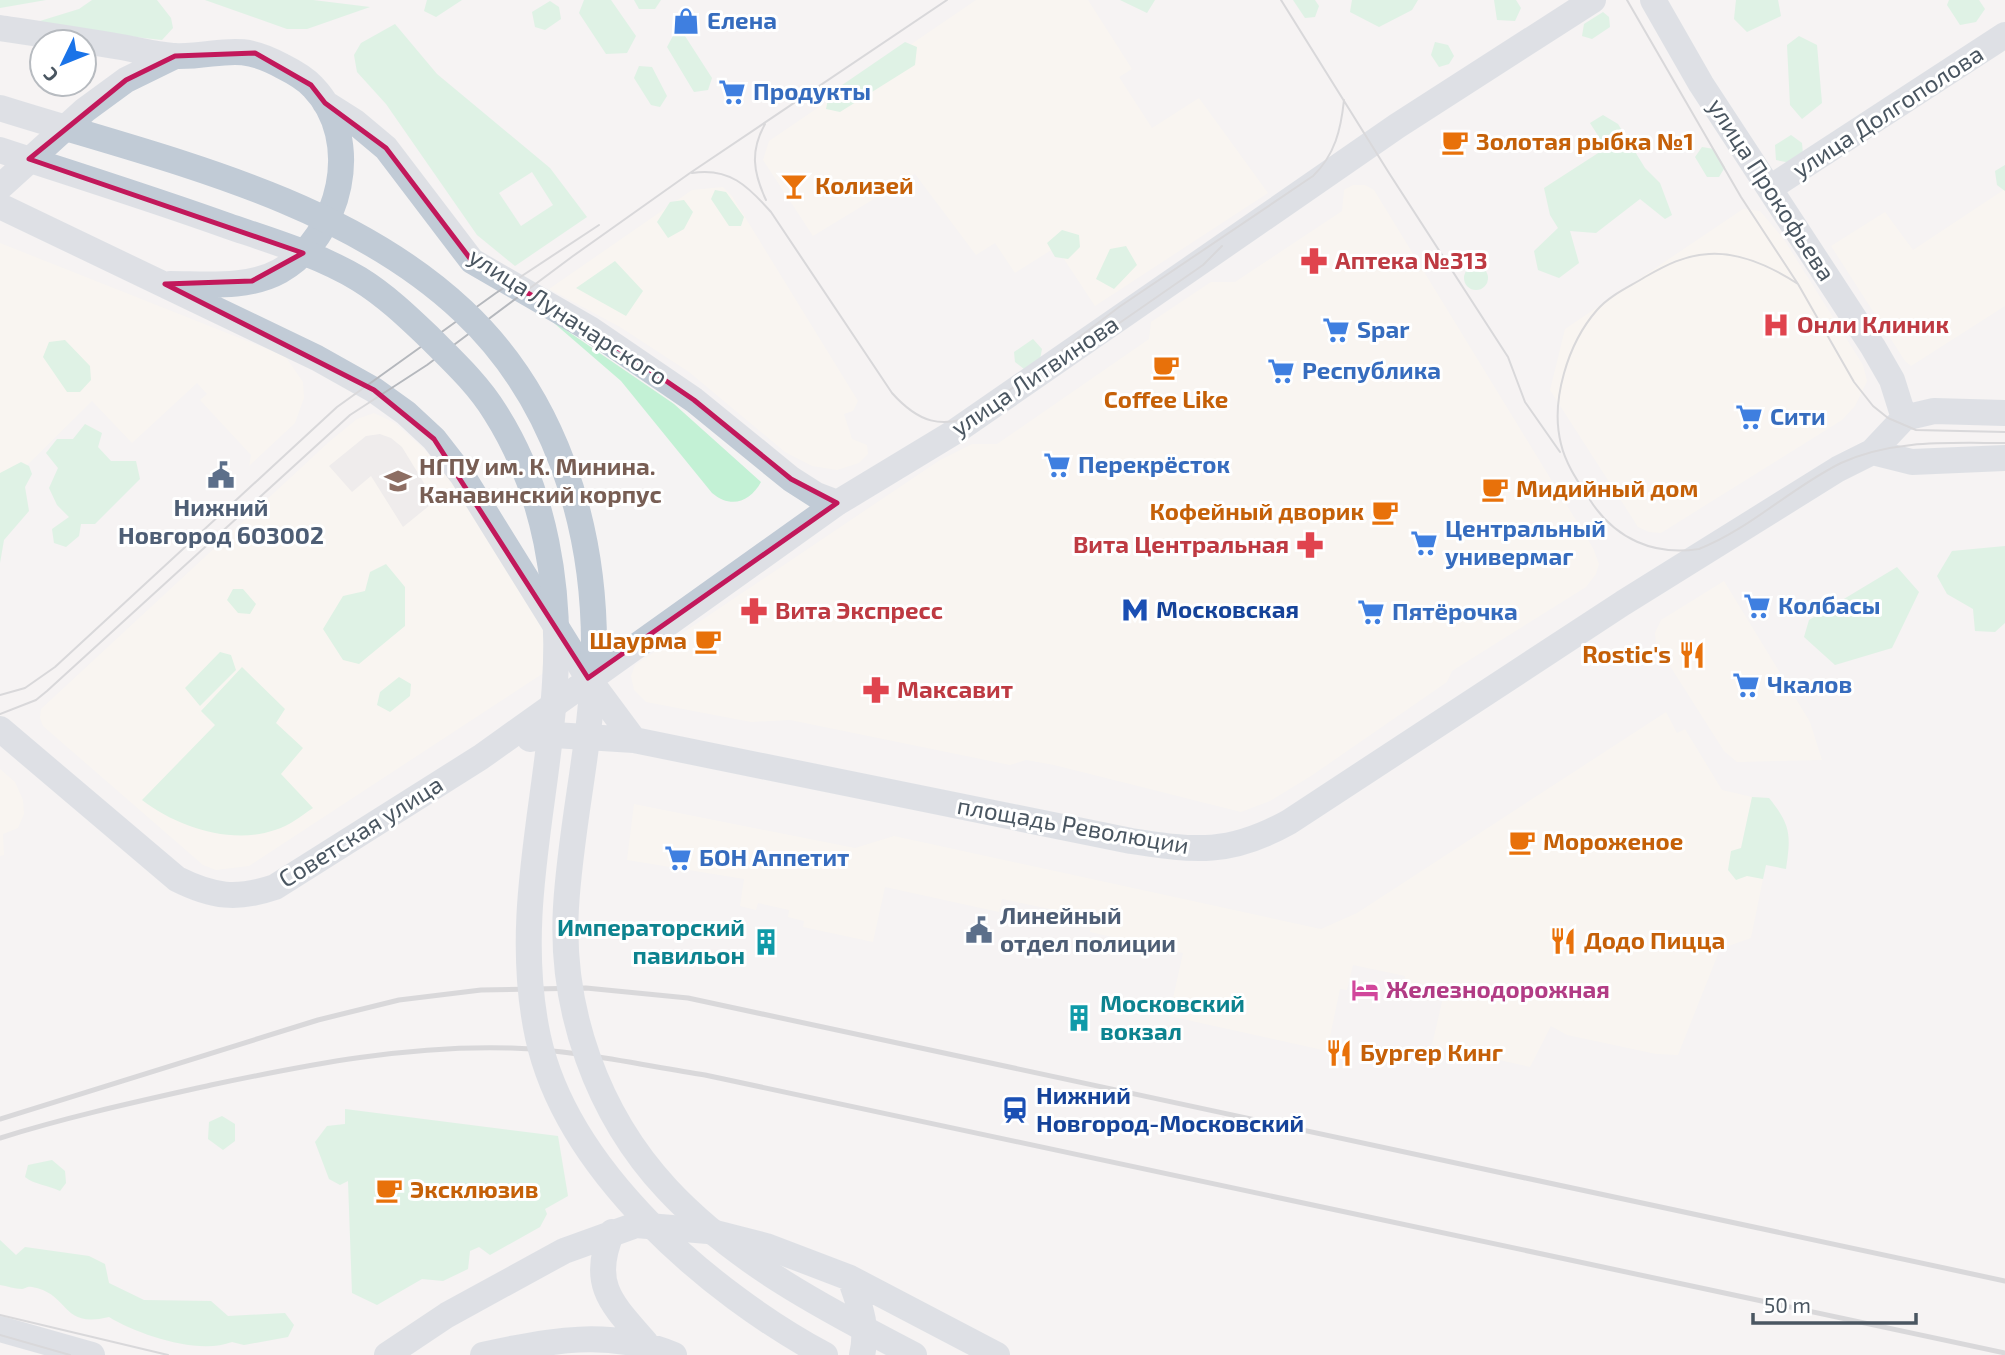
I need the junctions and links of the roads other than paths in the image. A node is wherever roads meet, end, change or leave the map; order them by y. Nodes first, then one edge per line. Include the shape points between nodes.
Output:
1 (1593, 0) edge
2 (1653, 0) edge
3 (0, 27) edge
4 (2005, 35) edge
5 (175, 56) junction
6 (326, 103) junction
7 (0, 108) edge
8 (0, 150) edge
9 (0, 187) edge
10 (1770, 188) junction
11 (0, 206) edge
12 (165, 284) junction
13 (2005, 413) edge
14 (1904, 418) junction
15 (1872, 452) junction
16 (2005, 458) edge
17 (837, 503) junction
18 (588, 678) junction
19 (0, 729) edge
20 (634, 740) junction
21 (481, 757) junction
22 (612, 1232) junction
23 (850, 1278) junction
24 (0, 1329) edge
25 (646, 1343) junction
26 (93, 1355) edge
27 (387, 1355) edge
28 (483, 1355) edge
29 (674, 1355) edge
30 (825, 1355) edge
31 (862, 1355) edge
32 (914, 1355) edge
33 (998, 1355) edge

1 - 17 main road, улица Литвинова via 1397,126 956,431
2 - 10 main road, улица Прокофьева via 1701,84
3 - 5 main road
4 - 10 main road, улица Долгополова
5 - 6 main road, улица Луначарского via 217,50 255,53 311,85
5 - 9 main road via 126,79
6 - 12 main road via 337,133 337,198 327,223 307,249 279,271 252,281
6 - 17 main road, улица Луначарского via 386,148 472,261 590,329 694,400 791,479
7 - 32 main road, bridge via 153,154 283,201 359,236 461,309 508,358 543,415 564,466 586,549 594,645 566,909 575,1018 590,1066 613,1114 668,1191 805,1297
8 - 30 main road, bridge via 288,247 358,279 402,311 458,366 494,410 526,469 544,520 554,615 555,682 527,937 539,1043 578,1133 611,1181 730,1295 777,1329
10 - 14 main road, улица Прокофьева via 1873,347 1892,380
11 - 12 main road
12 - 18 main road via 374,390 435,439
13 - 14 main road via 1934,411
14 - 15 main road, площадь Революции
15 - 16 main road via 1912,461
15 - 20 main road, площадь Революции via 1643,590 1289,822 1234,847 1187,850 1131,841
17 - 18 main road, улица Литвинова
18 - 20 main road
18 - 21 main road, улица Литвинова
19 - 21 main road, Советская улица via 156,865 198,890 224,895 248,896 275,887
20 - 21 main road, площадь Революции via 554,735 526,739
22 - 23 main road via 636,1225 708,1231 766,1246
22 - 25 main road via 603,1254 601,1278 612,1304
22 - 27 main road via 447,1315
23 - 31 main road via 864,1317
23 - 33 main road
24 - 26 main road
25 - 28 main road via 587,1337
25 - 29 main road

